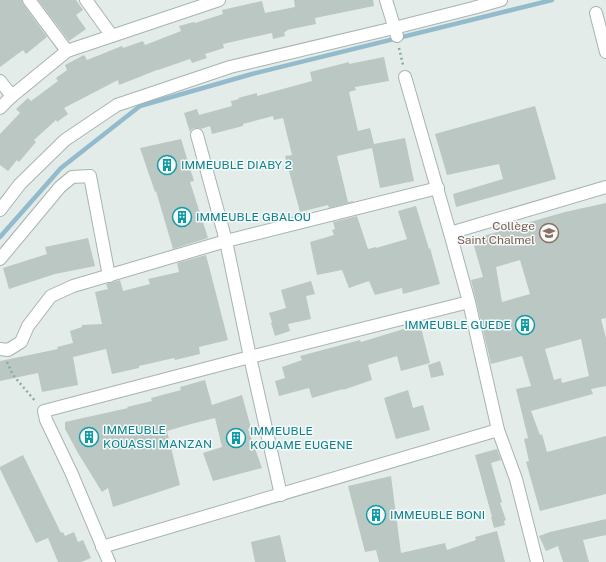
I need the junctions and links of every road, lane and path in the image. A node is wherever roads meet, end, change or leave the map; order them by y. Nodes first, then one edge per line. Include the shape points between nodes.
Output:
1 (29, 0) edge
2 (86, 0) edge
3 (219, 0) edge
4 (386, 0) edge
5 (501, 0) edge
6 (596, 13) dead end
7 (395, 32) junction
8 (112, 36) junction
9 (67, 51) junction
10 (606, 52) edge
11 (405, 76) joint
12 (0, 81) edge
13 (12, 96) junction
14 (0, 108) edge
15 (196, 136) dead end
16 (606, 187) edge
17 (438, 188) junction
18 (0, 210) edge
19 (450, 233) junction
20 (226, 241) junction
21 (0, 259) edge
22 (109, 276) junction
23 (469, 302) junction
24 (3, 354) edge
25 (250, 357) junction
26 (44, 411) junction
27 (498, 430) junction
28 (281, 494) junction
29 (102, 547) junction
30 (109, 562) edge
31 (537, 562) edge

1 - 9 street
2 - 8 street
3 - 8 street
4 - 7 street
5 - 7 street
6 - 10 street
7 - 11 path
7 - 18 street via 230,67 117,105 65,140 20,184
8 - 9 street
9 - 13 street
11 - 17 street
12 - 13 street
13 - 14 street
15 - 20 street
16 - 19 street
17 - 19 street
17 - 20 street
19 - 23 street
20 - 22 street
20 - 25 street
21 - 22 street via 60,187 72,177 90,176
22 - 24 street via 73,286 51,296 28,326 21,342
23 - 25 street
23 - 27 street
24 - 26 path via 13,375
25 - 26 street
25 - 28 street
26 - 29 street
27 - 28 street
27 - 31 street via 516,479
28 - 29 street
29 - 30 street

